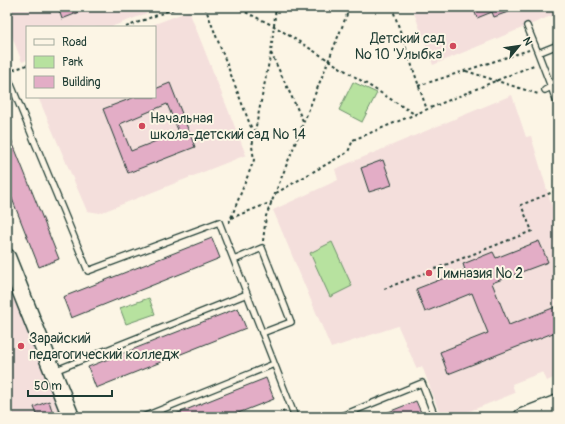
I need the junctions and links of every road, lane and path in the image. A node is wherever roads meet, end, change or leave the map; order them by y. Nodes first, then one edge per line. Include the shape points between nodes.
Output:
1 (178, 7) edge
2 (205, 7) edge
3 (235, 7) edge
4 (276, 7) edge
5 (350, 7) edge
6 (392, 7) edge
7 (129, 26) edge
8 (274, 26) junction
9 (527, 26) dead end
10 (558, 45) edge
11 (537, 51) junction
12 (271, 52) junction
13 (329, 60) junction
14 (540, 62) dead end
15 (26, 65) edge
16 (465, 71) junction
17 (7, 74) edge
18 (495, 81) junction
19 (9, 86) edge
20 (418, 86) junction
21 (551, 87) junction
22 (545, 90) dead end
23 (556, 99) junction
24 (558, 105) edge
25 (426, 110) junction
26 (416, 115) junction
27 (304, 123) junction
28 (254, 136) junction
29 (558, 190) edge
30 (276, 193) junction
31 (272, 202) junction
32 (231, 218) junction
33 (224, 234) junction
34 (262, 248) junction
35 (7, 257) edge
36 (234, 260) junction
37 (384, 290) dead end
38 (247, 294) junction
39 (262, 333) junction
40 (274, 364) junction
41 (53, 371) junction
42 (552, 409) edge
43 (72, 417) edge
44 (143, 417) edge
45 (295, 417) edge
46 (339, 417) edge
47 (435, 417) edge
48 (522, 417) edge

1 - 7 path
2 - 28 path
3 - 8 path
4 - 8 path
5 - 13 path
6 - 20 path
8 - 12 path
8 - 13 path
9 - 11 lane
10 - 11 lane
11 - 16 path
11 - 21 lane
12 - 27 path
12 - 28 path
13 - 26 path
13 - 27 path
14 - 18 path
15 - 17 path
16 - 18 path
16 - 20 path
17 - 19 lane
18 - 23 path
18 - 25 path
19 - 33 lane via 88,271 220,222
20 - 25 path
21 - 22 lane
21 - 23 lane
23 - 24 lane
25 - 26 path
26 - 30 path via 354,140 348,152
27 - 30 path
28 - 32 path via 254,160
29 - 37 path via 521,205 532,231
30 - 31 path
31 - 32 path
31 - 34 path via 266,216
32 - 33 path
33 - 36 lane
34 - 36 lane
34 - 39 lane via 291,322
35 - 41 main road
36 - 38 lane
38 - 39 lane
38 - 41 lane
39 - 40 lane
40 - 44 lane
40 - 45 lane
41 - 43 main road
42 - 48 main road
46 - 47 lane via 422,383

